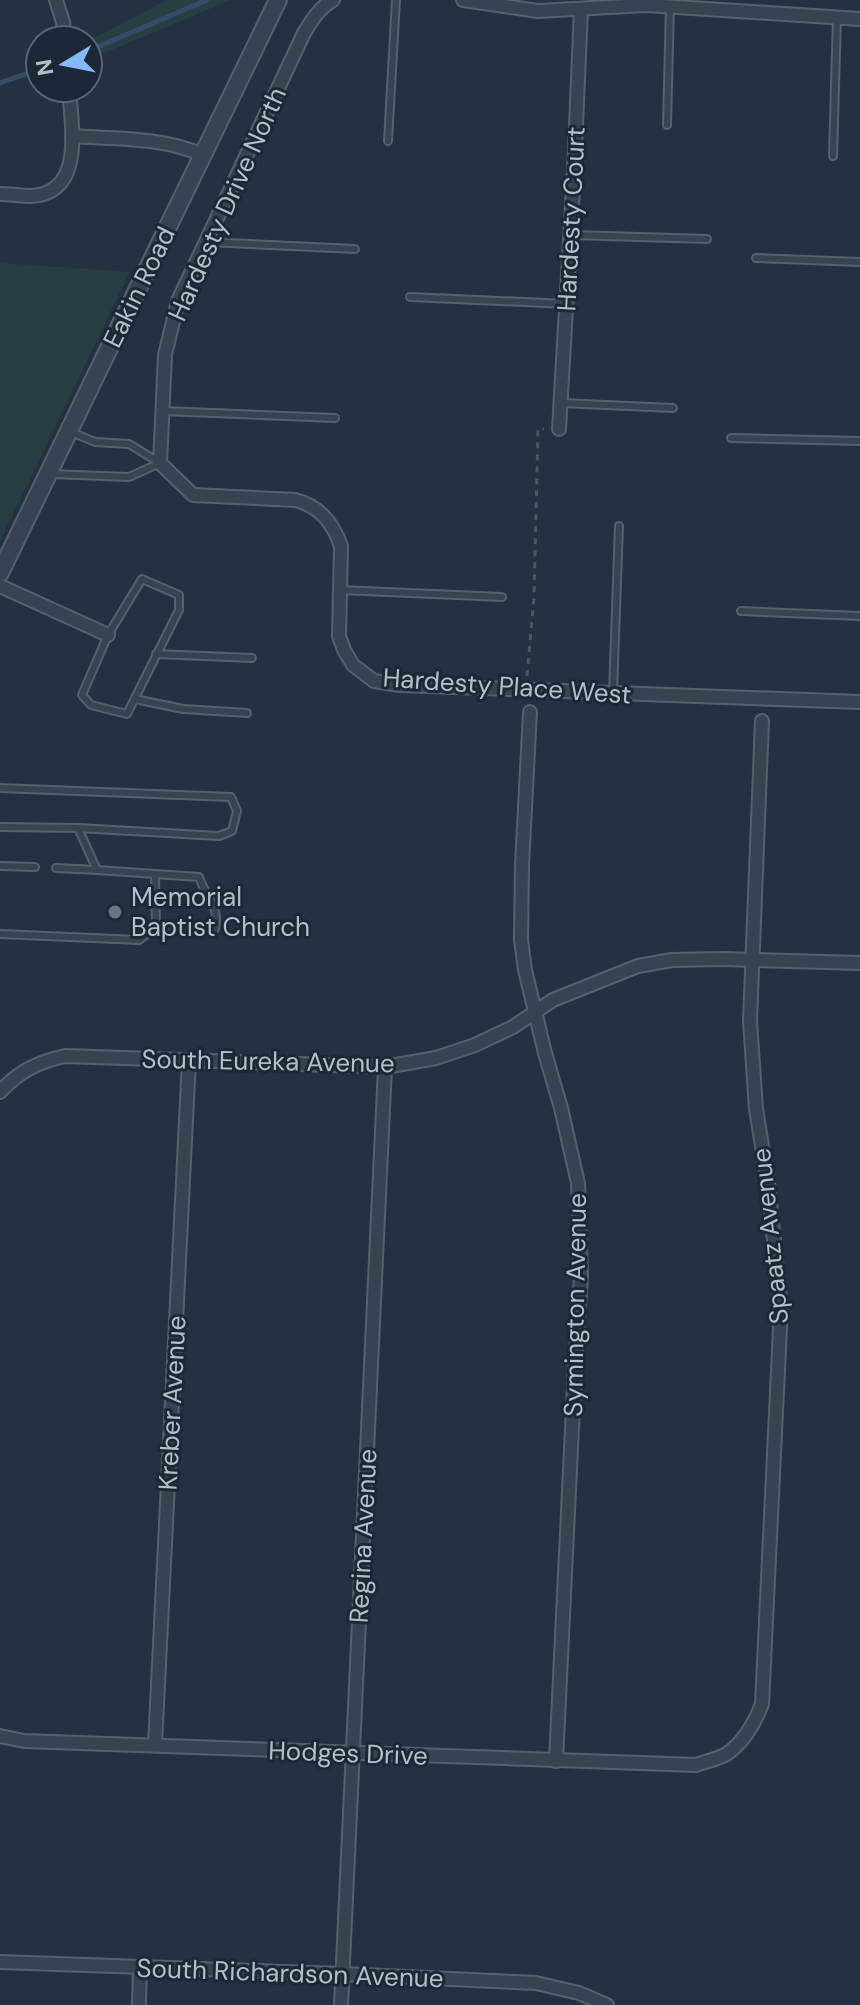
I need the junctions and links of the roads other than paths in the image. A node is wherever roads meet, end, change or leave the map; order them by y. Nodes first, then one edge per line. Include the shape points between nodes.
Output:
1 (56, 0) edge
2 (278, 0) edge
3 (396, 0) edge
4 (463, 0) edge
5 (329, 2) edge
6 (670, 6) junction
7 (581, 9) junction
8 (837, 17) junction
9 (860, 19) edge
10 (63, 24) edge
11 (70, 104) edge
12 (667, 125) dead end
13 (72, 136) junction
14 (388, 141) dead end
15 (203, 155) junction
16 (833, 156) dead end
17 (0, 194) edge
18 (571, 235) junction
19 (707, 239) dead end
20 (206, 242) junction
21 (355, 249) dead end
22 (756, 258) dead end
23 (860, 262) edge
24 (410, 297) dead end
25 (567, 304) junction
26 (561, 403) junction
27 (673, 408) dead end
28 (163, 411) junction
29 (335, 418) dead end
30 (559, 429) road end
31 (69, 431) junction
32 (731, 438) dead end
33 (860, 441) edge
34 (160, 463) junction
35 (48, 474) junction
36 (619, 526) dead end
37 (0, 573) edge
38 (0, 586) edge
39 (341, 590) junction
40 (502, 597) dead end
41 (741, 611) dead end
42 (860, 616) edge
43 (108, 635) junction
44 (156, 654) junction
45 (252, 658) dead end
46 (613, 693) junction
47 (135, 699) junction
48 (860, 702) edge
49 (530, 712) dead end
50 (247, 713) dead end
51 (762, 721) dead end
52 (0, 788) edge
53 (0, 827) edge
54 (78, 828) junction
55 (0, 866) edge
56 (35, 867) dead end
57 (56, 868) dead end
58 (97, 870) junction
59 (155, 874) junction
60 (156, 928) junction
61 (0, 934) edge
62 (753, 960) junction
63 (860, 963) edge
64 (535, 1011) junction
65 (189, 1060) junction
66 (385, 1067) junction
67 (0, 1092) edge
68 (0, 1736) edge
69 (155, 1745) junction
70 (352, 1753) junction
71 (556, 1761) junction
72 (696, 1765) joint
73 (0, 1962) edge
74 (140, 1968) junction
75 (342, 1974) junction
76 (139, 2005) edge
77 (341, 2005) edge
78 (607, 2005) edge

1 - 10 street
2 - 15 street, Eakin Road
3 - 14 lane
4 - 7 street via 538,11
5 - 20 street, Hardesty Drive North via 304,33
6 - 7 street
6 - 8 street
6 - 12 lane
7 - 18 street, Hardesty Court
8 - 9 street
8 - 16 lane
11 - 13 street
13 - 15 street via 155,141
13 - 17 street via 67,173 54,189 34,196
15 - 31 street, Eakin Road
18 - 19 lane
18 - 25 street, Hardesty Court
20 - 21 lane
20 - 28 street, Hardesty Drive North via 170,329
22 - 23 lane
24 - 25 lane
25 - 26 street, Hardesty Court
26 - 27 lane
26 - 30 street, Hardesty Court
28 - 29 lane
28 - 34 street, Hardesty Drive North
31 - 34 lane, Hardesty Place West via 95,442 129,444
31 - 35 street, Eakin Road
32 - 33 lane
34 - 35 lane via 129,477
34 - 39 street, Hardesty Place West via 193,495 295,500 320,511 341,546
35 - 37 street, Eakin Road
36 - 46 lane
38 - 43 street
39 - 40 lane
39 - 46 street, Hardesty Place West via 339,636 344,650 374,681
41 - 42 lane
43 - 44 lane via 142,579 179,595 179,610
43 - 47 lane via 82,695 91,705 127,714
44 - 45 lane
44 - 47 lane
46 - 48 street, Hardesty Place West
47 - 50 lane
49 - 64 street, Symington Avenue via 521,940
51 - 62 street, Spaatz Avenue
52 - 54 lane via 231,797 237,811 232,831 219,836
53 - 54 lane
54 - 58 lane
55 - 56 lane
57 - 58 lane
58 - 59 lane
59 - 60 lane
59 - 60 lane via 199,877 217,918 215,929 209,931
60 - 61 lane via 139,940
62 - 63 street, South Eureka Avenue
62 - 64 street, South Eureka Avenue via 672,960 638,966
62 - 72 street, Spaatz Avenue via 750,1021 756,1109 781,1308 762,1704 750,1731 727,1754
64 - 66 street, South Eureka Avenue via 475,1045
64 - 71 street, Symington Avenue via 578,1183 580,1262
65 - 66 street, South Eureka Avenue
65 - 67 street, South Eureka Avenue via 65,1056 28,1067
65 - 69 street, Kreber Avenue
66 - 70 street, Regina Avenue
68 - 69 street, Hodges Drive
69 - 70 street, Hodges Drive
70 - 71 street, Hodges Drive
70 - 75 street, Regina Avenue
71 - 72 street, Hodges Drive
73 - 74 street, South Richardson Avenue
74 - 75 street, South Richardson Avenue
74 - 76 street
75 - 77 street, Regina Avenue
75 - 78 street, South Richardson Avenue via 536,1983

